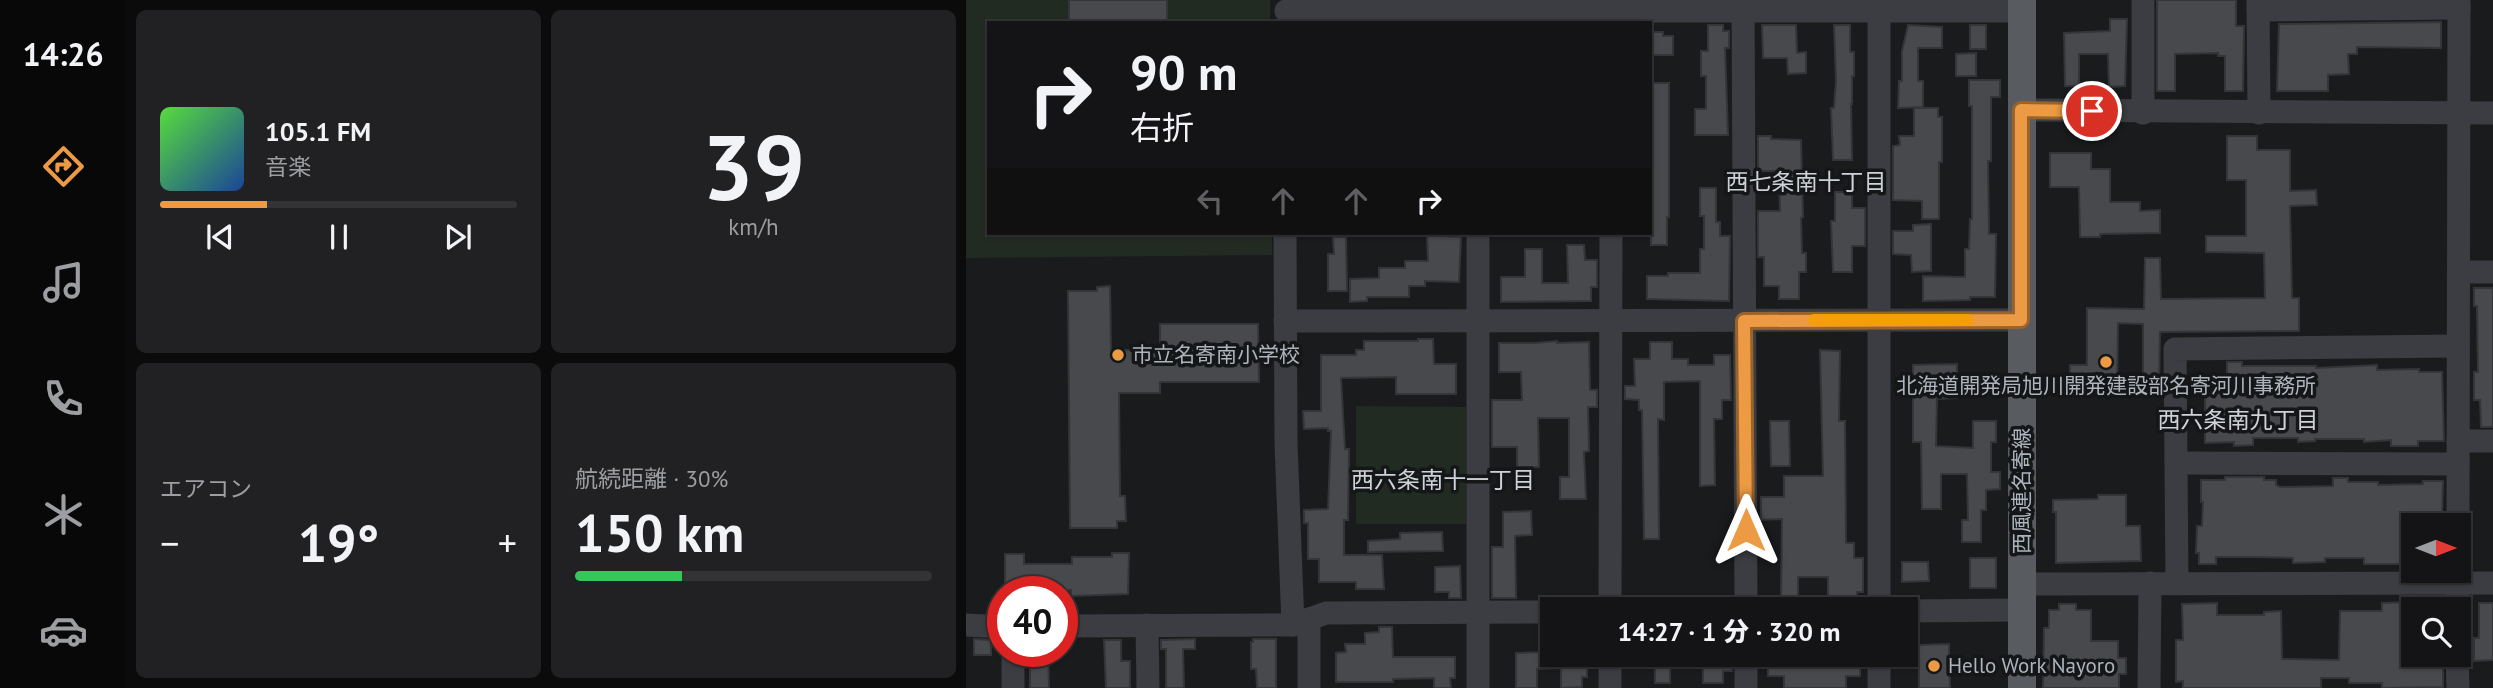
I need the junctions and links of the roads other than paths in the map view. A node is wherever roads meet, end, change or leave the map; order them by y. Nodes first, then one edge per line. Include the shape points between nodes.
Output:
1 (2143, 0) edge
2 (1743, 4) edge
3 (2459, 4) edge
4 (1879, 5) edge
5 (2022, 5) edge
6 (2258, 5) edge
7 (1286, 11) edge
8 (1477, 11) edge
9 (1612, 11) edge
10 (2021, 110) junction
11 (2143, 113) junction
12 (2259, 113) junction
13 (2493, 113) edge
14 (2459, 114) junction
15 (1285, 235) edge
16 (1478, 235) edge
17 (1611, 235) edge
18 (2459, 272) junction
19 (2493, 272) edge
20 (1478, 320) junction
21 (1611, 320) junction
22 (1878, 320) junction
23 (2021, 320) junction
24 (1285, 321) junction
25 (1744, 321) junction
26 (2458, 346) junction
27 (2493, 440) edge
28 (2458, 441) junction
29 (2178, 463) junction
30 (2458, 464) junction
31 (2458, 513) edge
32 (2401, 578) edge
33 (2471, 579) edge
34 (2150, 583) junction
35 (2177, 583) junction
36 (2493, 583) edge
37 (1610, 597) edge
38 (1746, 597) edge
39 (1879, 597) edge
40 (2022, 597) junction
41 (1918, 610) edge
42 (1477, 612) junction
43 (1540, 612) edge
44 (1301, 622) junction
45 (966, 625) edge
46 (1147, 625) junction
47 (987, 626) edge
48 (1078, 626) edge
49 (1013, 667) edge
50 (1610, 667) edge
51 (1746, 667) edge
52 (1879, 667) edge
53 (2458, 667) edge
54 (1013, 688) edge
55 (1148, 688) edge
56 (1309, 688) edge
57 (1478, 688) edge
58 (1610, 688) edge
59 (1746, 688) edge
60 (1879, 688) edge
61 (2022, 688) edge
62 (2150, 688) edge
63 (2458, 688) edge

1 - 11 street
2 - 4 street
2 - 9 street
2 - 25 street
3 - 6 street
3 - 14 street
4 - 5 street
4 - 22 street
5 - 10 main road, 西風連名寄線
6 - 12 street
7 - 8 street
8 - 9 street
10 - 11 street
10 - 23 main road, 西風連名寄線
11 - 12 street
12 - 14 street
13 - 14 street
14 - 18 street
15 - 24 street
16 - 20 street
17 - 21 street
18 - 19 street
18 - 26 street
20 - 21 street
20 - 24 street
20 - 42 street
21 - 25 street
21 - 37 street
22 - 23 street
22 - 25 street
22 - 39 street
23 - 40 main road, 西風連名寄線
24 - 44 street via 1286,443
25 - 38 street
26 - 28 street
26 - 29 street via 2175,349
27 - 28 street
28 - 30 street
29 - 30 street
29 - 35 street
30 - 31 street
32 - 35 street
33 - 36 street
34 - 35 street
34 - 40 street
34 - 62 street
40 - 41 street
40 - 61 main road, 西風連名寄線
42 - 43 street
42 - 44 street via 1326,613
42 - 57 street
44 - 46 street
44 - 56 street
45 - 47 street
46 - 48 street
46 - 55 street
49 - 54 street
50 - 58 street
51 - 59 street
52 - 60 street
53 - 63 street

